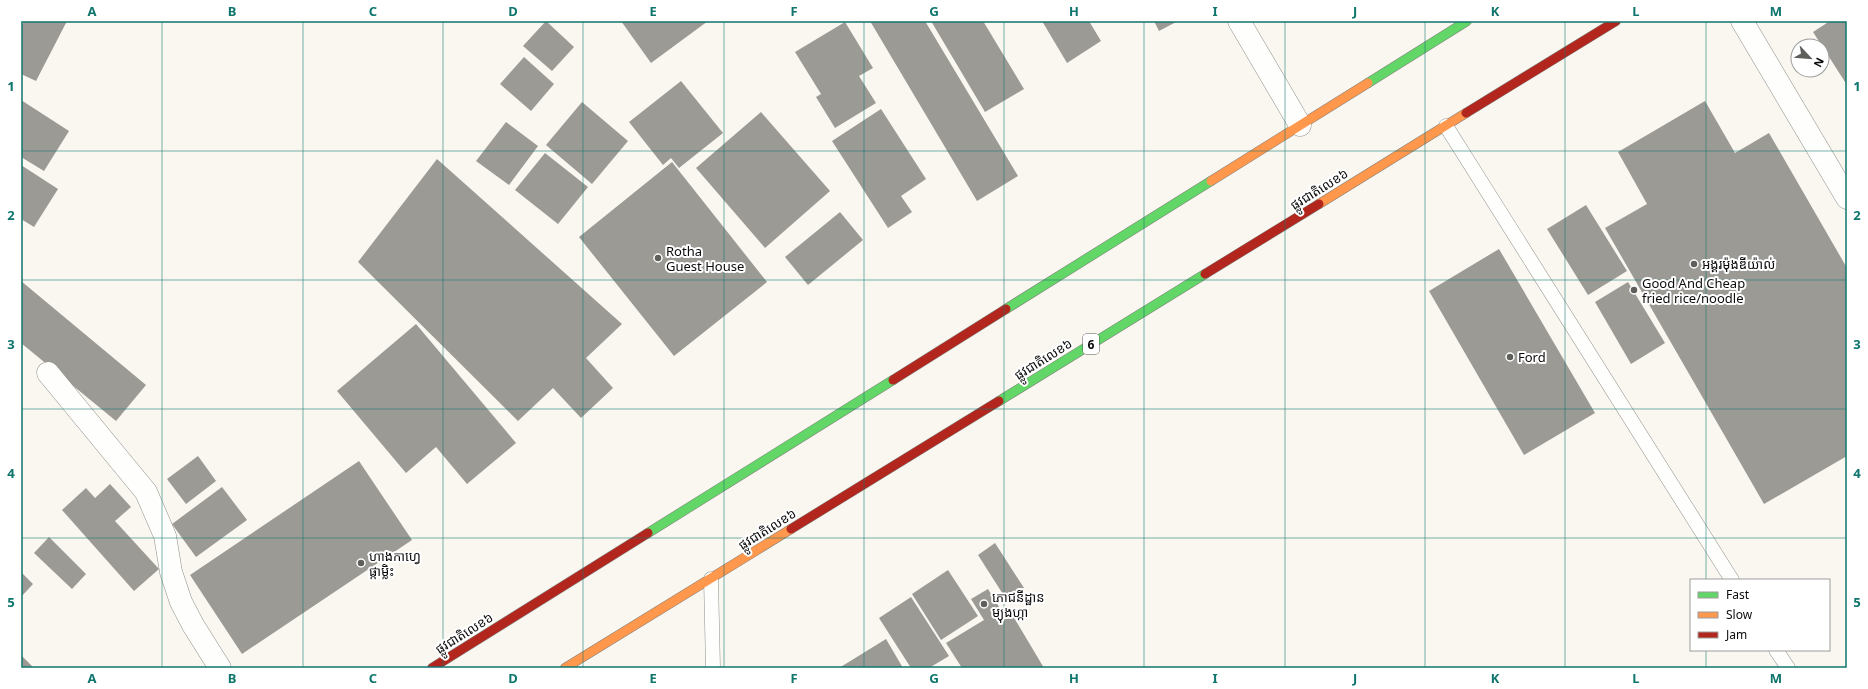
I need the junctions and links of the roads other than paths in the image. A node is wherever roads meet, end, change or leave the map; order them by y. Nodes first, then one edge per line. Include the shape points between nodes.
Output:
1 (1239, 21) edge
2 (1467, 21) edge
3 (1616, 21) edge
4 (1742, 21) edge
5 (1300, 125) junction
6 (1446, 126) junction
7 (1847, 198) edge
8 (48, 374) dead end
9 (711, 579) junction
10 (1731, 579) edge
11 (1777, 651) edge
12 (220, 668) edge
13 (432, 668) edge
14 (566, 668) edge
15 (713, 668) edge
16 (1788, 668) edge

1 - 5 street
2 - 5 main road, ផ្លូវជាតិលេខ៦
3 - 6 main road, ផ្លូវជាតិលេខ៦ / 6
4 - 7 street
5 - 13 main road, ផ្លូវជាតិលេខ៦
6 - 9 main road, ផ្លូវជាតិលេខ៦ / 6
6 - 10 lane
8 - 12 street via 146,492 164,536 171,572 181,602
9 - 14 main road, ផ្លូវជាតិលេខ៦ / 6
9 - 15 lane
11 - 16 lane

